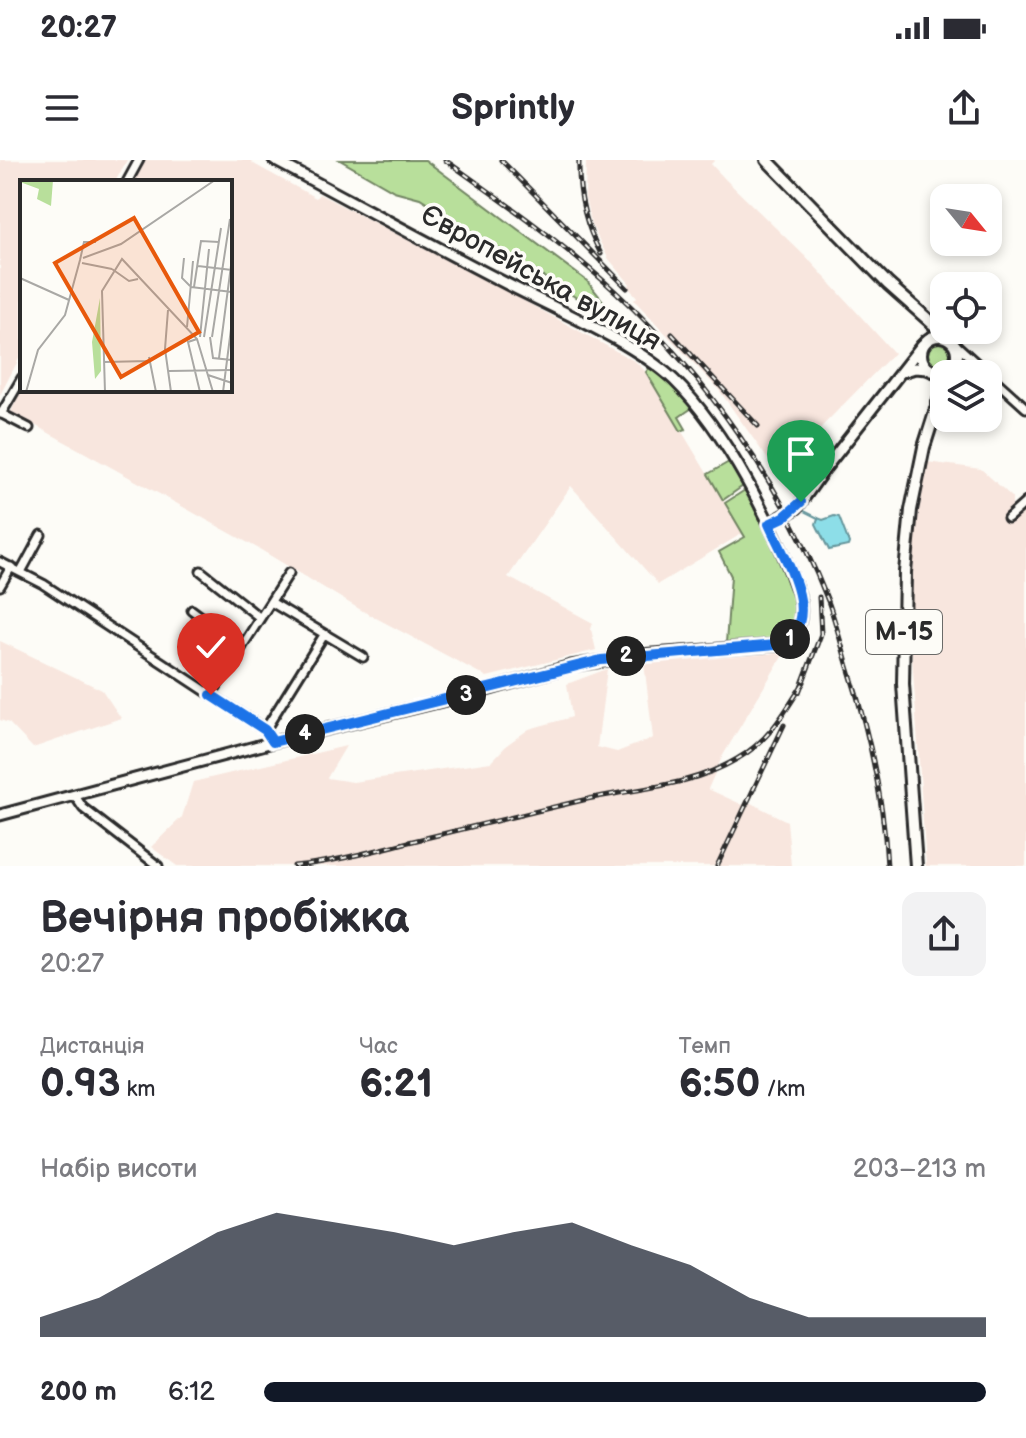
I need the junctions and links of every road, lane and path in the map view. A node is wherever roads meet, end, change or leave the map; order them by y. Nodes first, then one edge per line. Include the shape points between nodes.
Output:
1 (139, 160) edge
2 (274, 160) edge
3 (767, 160) edge
4 (128, 180) edge
5 (915, 309) junction
6 (930, 322) edge
7 (930, 340) edge
8 (923, 344) junction
9 (956, 344) edge
10 (974, 360) edge
11 (929, 370) joint
12 (897, 377) junction
13 (20, 381) edge
14 (1002, 386) edge
15 (1026, 408) edge
16 (1, 413) edge
17 (29, 428) dead end
18 (930, 428) edge
19 (1026, 502) edge
20 (1008, 518) dead end
21 (769, 524) junction
22 (41, 535) dead end
23 (0, 562) edge
24 (11, 567) junction
25 (201, 571) dead end
26 (21, 572) junction
27 (289, 573) dead end
28 (0, 586) edge
29 (271, 602) junction
30 (192, 610) dead end
31 (259, 617) junction
32 (324, 635) junction
33 (242, 647) junction
34 (363, 657) dead end
35 (211, 695) junction
36 (265, 730) junction
37 (273, 742) junction
38 (75, 796) junction
39 (0, 815) edge
40 (158, 866) edge
41 (916, 866) edge

1 - 4 street
2 - 21 main road, Європейська вулиця via 659,368 705,418
3 - 5 highway
5 - 6 highway
5 - 8 highway via 925,324
7 - 8 highway
8 - 11 highway via 920,356
8 - 12 main road
9 - 10 street
11 - 12 main road via 908,369
12 - 21 main road via 797,508
13 - 16 street
14 - 15 street
16 - 17 street
18 - 41 highway, М-15 via 911,510 905,572 903,684
19 - 20 street
21 - 37 main road, Європейська вулиця via 802,609 801,623 786,642 601,660
22 - 26 street
23 - 24 street
24 - 26 street
24 - 28 street
25 - 31 street
26 - 35 street
27 - 29 street
29 - 31 street
29 - 32 street
30 - 33 street
31 - 33 street
32 - 34 street
32 - 36 street
33 - 35 street
35 - 36 street
36 - 37 street
37 - 38 main road
38 - 39 main road
38 - 40 street via 83,808

